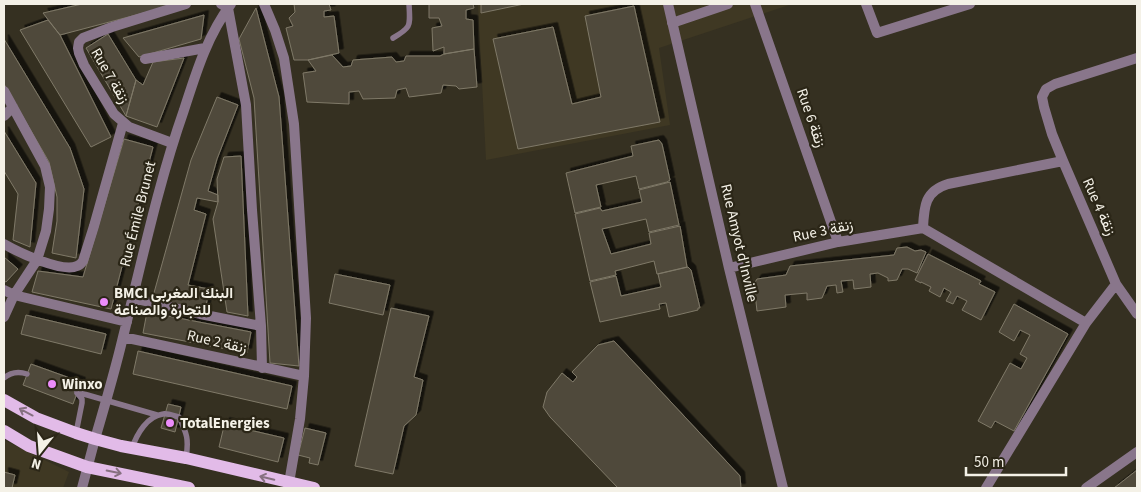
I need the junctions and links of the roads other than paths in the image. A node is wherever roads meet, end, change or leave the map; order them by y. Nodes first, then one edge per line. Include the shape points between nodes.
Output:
1 (186, 4) edge
2 (264, 4) edge
3 (409, 4) edge
4 (668, 4) edge
5 (728, 4) edge
6 (755, 4) edge
7 (866, 4) edge
8 (970, 4) edge
9 (227, 5) edge
10 (672, 23) junction
11 (393, 38) dead end
12 (205, 48) junction
13 (1137, 58) edge
14 (145, 60) dead end
15 (4, 91) edge
16 (13, 107) junction
17 (4, 116) edge
18 (123, 123) junction
19 (172, 143) junction
20 (1063, 161) junction
21 (923, 228) junction
22 (838, 242) junction
23 (4, 244) edge
24 (37, 260) junction
25 (730, 268) junction
26 (1116, 284) junction
27 (4, 290) edge
28 (14, 296) junction
29 (132, 298) junction
30 (1137, 314) edge
31 (4, 316) edge
32 (127, 322) junction
33 (1086, 323) junction
34 (261, 326) junction
35 (124, 337) junction
36 (262, 368) junction
37 (27, 374) dead end
38 (304, 376) junction
39 (4, 378) edge
40 (4, 400) edge
41 (106, 401) junction
42 (157, 415) junction
43 (4, 431) edge
44 (76, 433) junction
45 (96, 439) junction
46 (132, 448) junction
47 (1137, 452) edge
48 (186, 458) junction
49 (87, 467) junction
50 (289, 483) junction
51 (82, 488) edge
52 (189, 488) edge
53 (314, 488) edge
54 (783, 488) edge
55 (986, 488) edge
56 (1086, 488) edge

1 - 18 street, Rue 7 زنقة via 105,30 80,42 78,48 84,64 114,114
2 - 38 street via 284,58 294,124 306,318
3 - 11 lane via 409,28
4 - 10 street, Rue Amyot d'Inville
5 - 10 street
6 - 22 street, Rue 6 زنقة
7 - 8 street via 877,33
9 - 12 street, Rue Émile Brunet
9 - 34 street via 246,105
10 - 25 street, Rue Amyot d'Inville
12 - 14 street
12 - 19 street, Rue Émile Brunet
13 - 20 street, Rue 4 زنقة via 1055,84 1046,90 1042,97 1044,107
15 - 16 street
16 - 17 street
16 - 24 street via 45,166 50,187 46,230
18 - 19 street, Rue 7 زنقة
18 - 24 street via 83,261 73,267
19 - 29 street, Rue Émile Brunet
20 - 21 street via 940,186 927,199
20 - 26 street, Rue 4 زنقة
21 - 22 street, Rue 3 زنقة
21 - 33 street
22 - 25 street, Rue 3 زنقة
23 - 24 street
24 - 28 street
25 - 54 street, Rue Amyot d'Inville
26 - 30 street, Rue 4 زنقة
26 - 33 street
27 - 28 street
28 - 31 street
28 - 32 street
29 - 32 street, Rue Émile Brunet
29 - 34 street
32 - 35 street, Rue Émile Brunet
33 - 55 street
34 - 36 street
35 - 36 street, Rue 2 زنقة
35 - 41 street, Rue Émile Brunet
36 - 38 street, Rue 2 زنقة
37 - 39 lane via 15,372
38 - 50 street
44 -> 40 main road via 36,418
41 - 42 lane
41 - 44 lane via 77,392 82,402
41 - 45 street, Rue Émile Brunet
42 - 46 lane via 144,425
42 - 48 lane via 165,413 178,417 187,435
43 - 49 main road via 28,446
44 - 45 main road
45 - 46 main road
45 - 49 street, Rue Émile Brunet
46 - 48 main road
47 - 56 street
50 -> 48 main road
49 - 51 street, Rue Émile Brunet
49 -> 52 main road
50 - 53 main road

